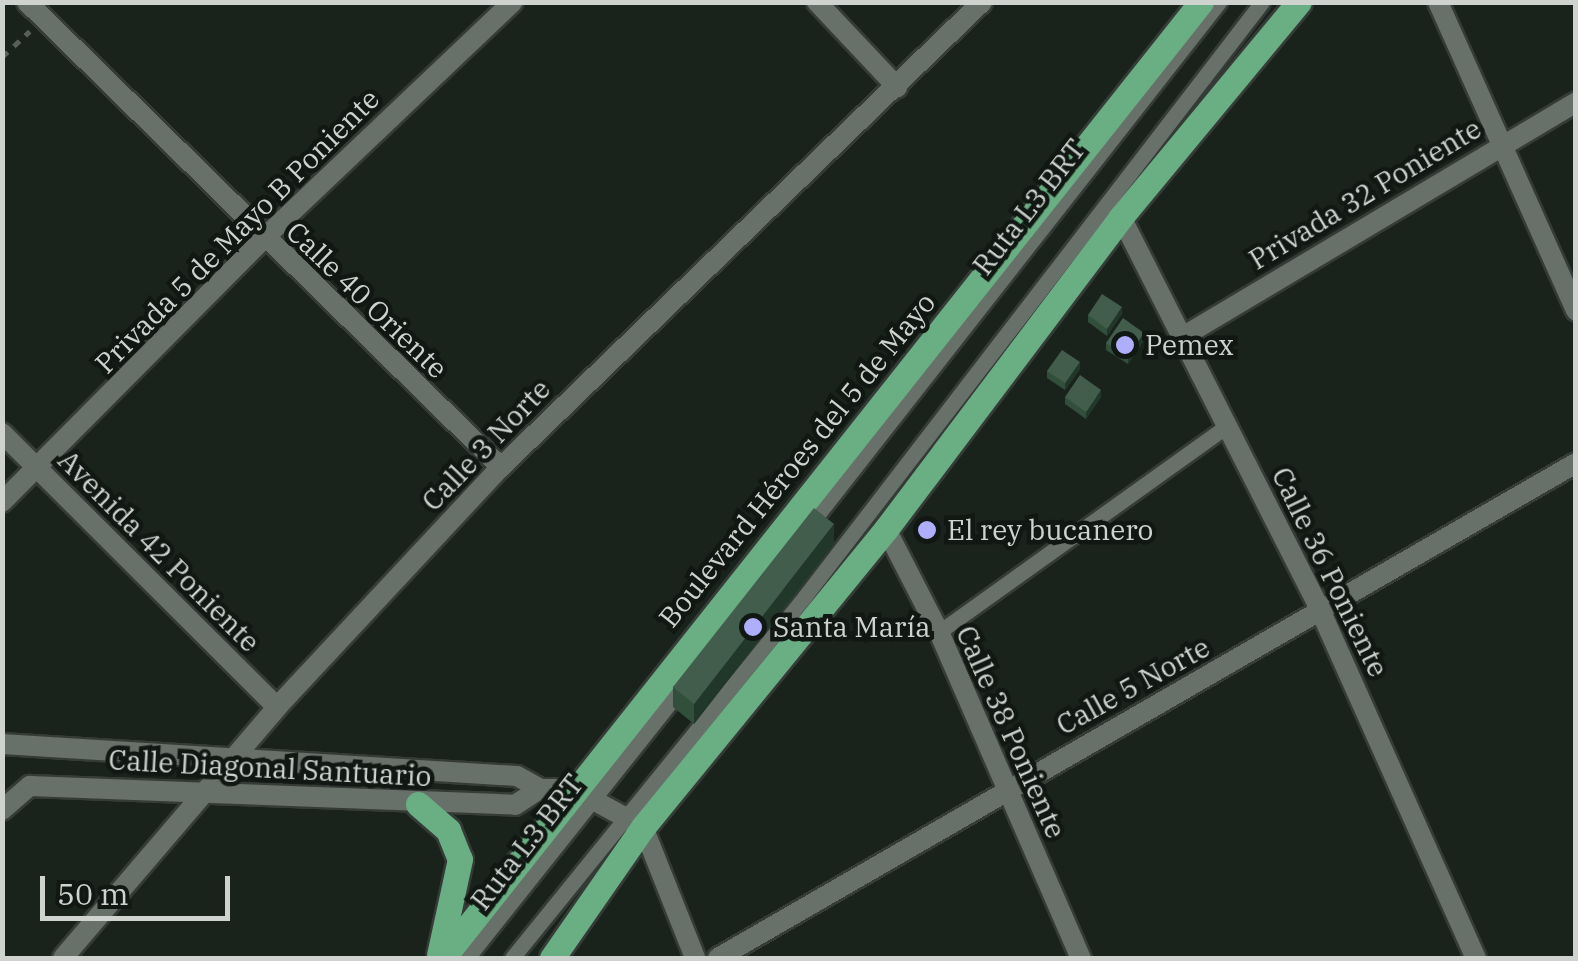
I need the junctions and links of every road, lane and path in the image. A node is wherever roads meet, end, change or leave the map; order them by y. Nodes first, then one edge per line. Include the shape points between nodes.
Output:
1 (27, 2) edge
2 (59, 2) edge
3 (513, 2) edge
4 (817, 2) edge
5 (982, 2) edge
6 (1202, 2) edge
7 (1219, 2) edge
8 (1262, 2) edge
9 (1299, 2) edge
10 (1438, 2) edge
11 (43, 19) junction
12 (2, 57) edge
13 (897, 86) junction
14 (1576, 102) edge
15 (1499, 145) junction
16 (1121, 217) junction
17 (264, 239) junction
18 (1576, 310) edge
19 (1184, 336) junction
20 (1228, 426) junction
21 (2, 433) edge
22 (1576, 463) edge
23 (500, 467) junction
24 (37, 468) junction
25 (2, 502) edge
26 (886, 529) junction
27 (1322, 612) junction
28 (938, 632) junction
29 (277, 708) junction
30 (2, 744) edge
31 (237, 756) junction
32 (540, 789) junction
33 (208, 790) junction
34 (1006, 790) junction
35 (584, 793) junction
36 (418, 804) junction
37 (2, 810) edge
38 (637, 822) junction
39 (63, 958) edge
40 (441, 958) edge
41 (467, 958) edge
42 (512, 958) edge
43 (552, 958) edge
44 (695, 958) edge
45 (718, 958) edge
46 (1082, 958) edge
47 (1476, 958) edge

1 - 11 street, Calle 40 Oriente
2 - 11 street
3 - 17 street, Privada 5 de Mayo B Poniente
4 - 13 street
5 - 13 street, Calle 3 Norte
6 - 35 main road, Boulevard Héroes del 5 de Mayo
7 - 35 lane, Ruta L3 BRT
8 - 38 lane
9 - 16 main road
10 - 15 street
11 - 12 path
11 - 17 street, Calle 40 Oriente
13 - 23 street, Calle 3 Norte
14 - 15 street, Privada 32 Poniente
15 - 18 street
15 - 19 street, Privada 32 Poniente
16 - 19 street, Calle 36 Poniente
16 - 26 main road
17 - 23 street, Calle 40 Oriente
17 - 24 street, Privada 5 de Mayo B Poniente
19 - 20 street, Calle 36 Poniente
20 - 27 street, Calle 36 Poniente
20 - 28 lane
21 - 24 street, Avenida 42 Poniente
22 - 27 street, Calle 5 Norte
23 - 29 street, Calle 3 Norte
24 - 25 street, Privada 5 de Mayo B Poniente
24 - 29 street, Avenida 42 Poniente
26 - 28 street, Calle 38 Poniente
26 - 38 main road
27 - 34 street, Calle 5 Norte
27 - 47 street, Calle 36 Poniente
28 - 34 street, Calle 38 Poniente
29 - 31 street, Calle 3 Norte
30 - 31 street, Calle Diagonal Santuario
31 - 32 street, Calle Diagonal Santuario via 517,776
31 - 33 street, Calle 3 Norte
32 - 35 street, Calle Diagonal Santuario
32 - 36 street, Calle Diagonal Santuario via 515,805
33 - 36 street, Calle Diagonal Santuario
33 - 37 street, Calle Diagonal Santuario via 30,786
33 - 39 street, Calle 3 Norte
34 - 45 street, Calle 5 Norte
34 - 46 street, Calle 38 Poniente
35 - 38 street
35 - 40 main road, Boulevard Héroes del 5 de Mayo
35 - 41 lane, Ruta L3 BRT
36 - 40 main road via 448,830 460,860
38 - 42 lane
38 - 43 main road
38 - 44 street

